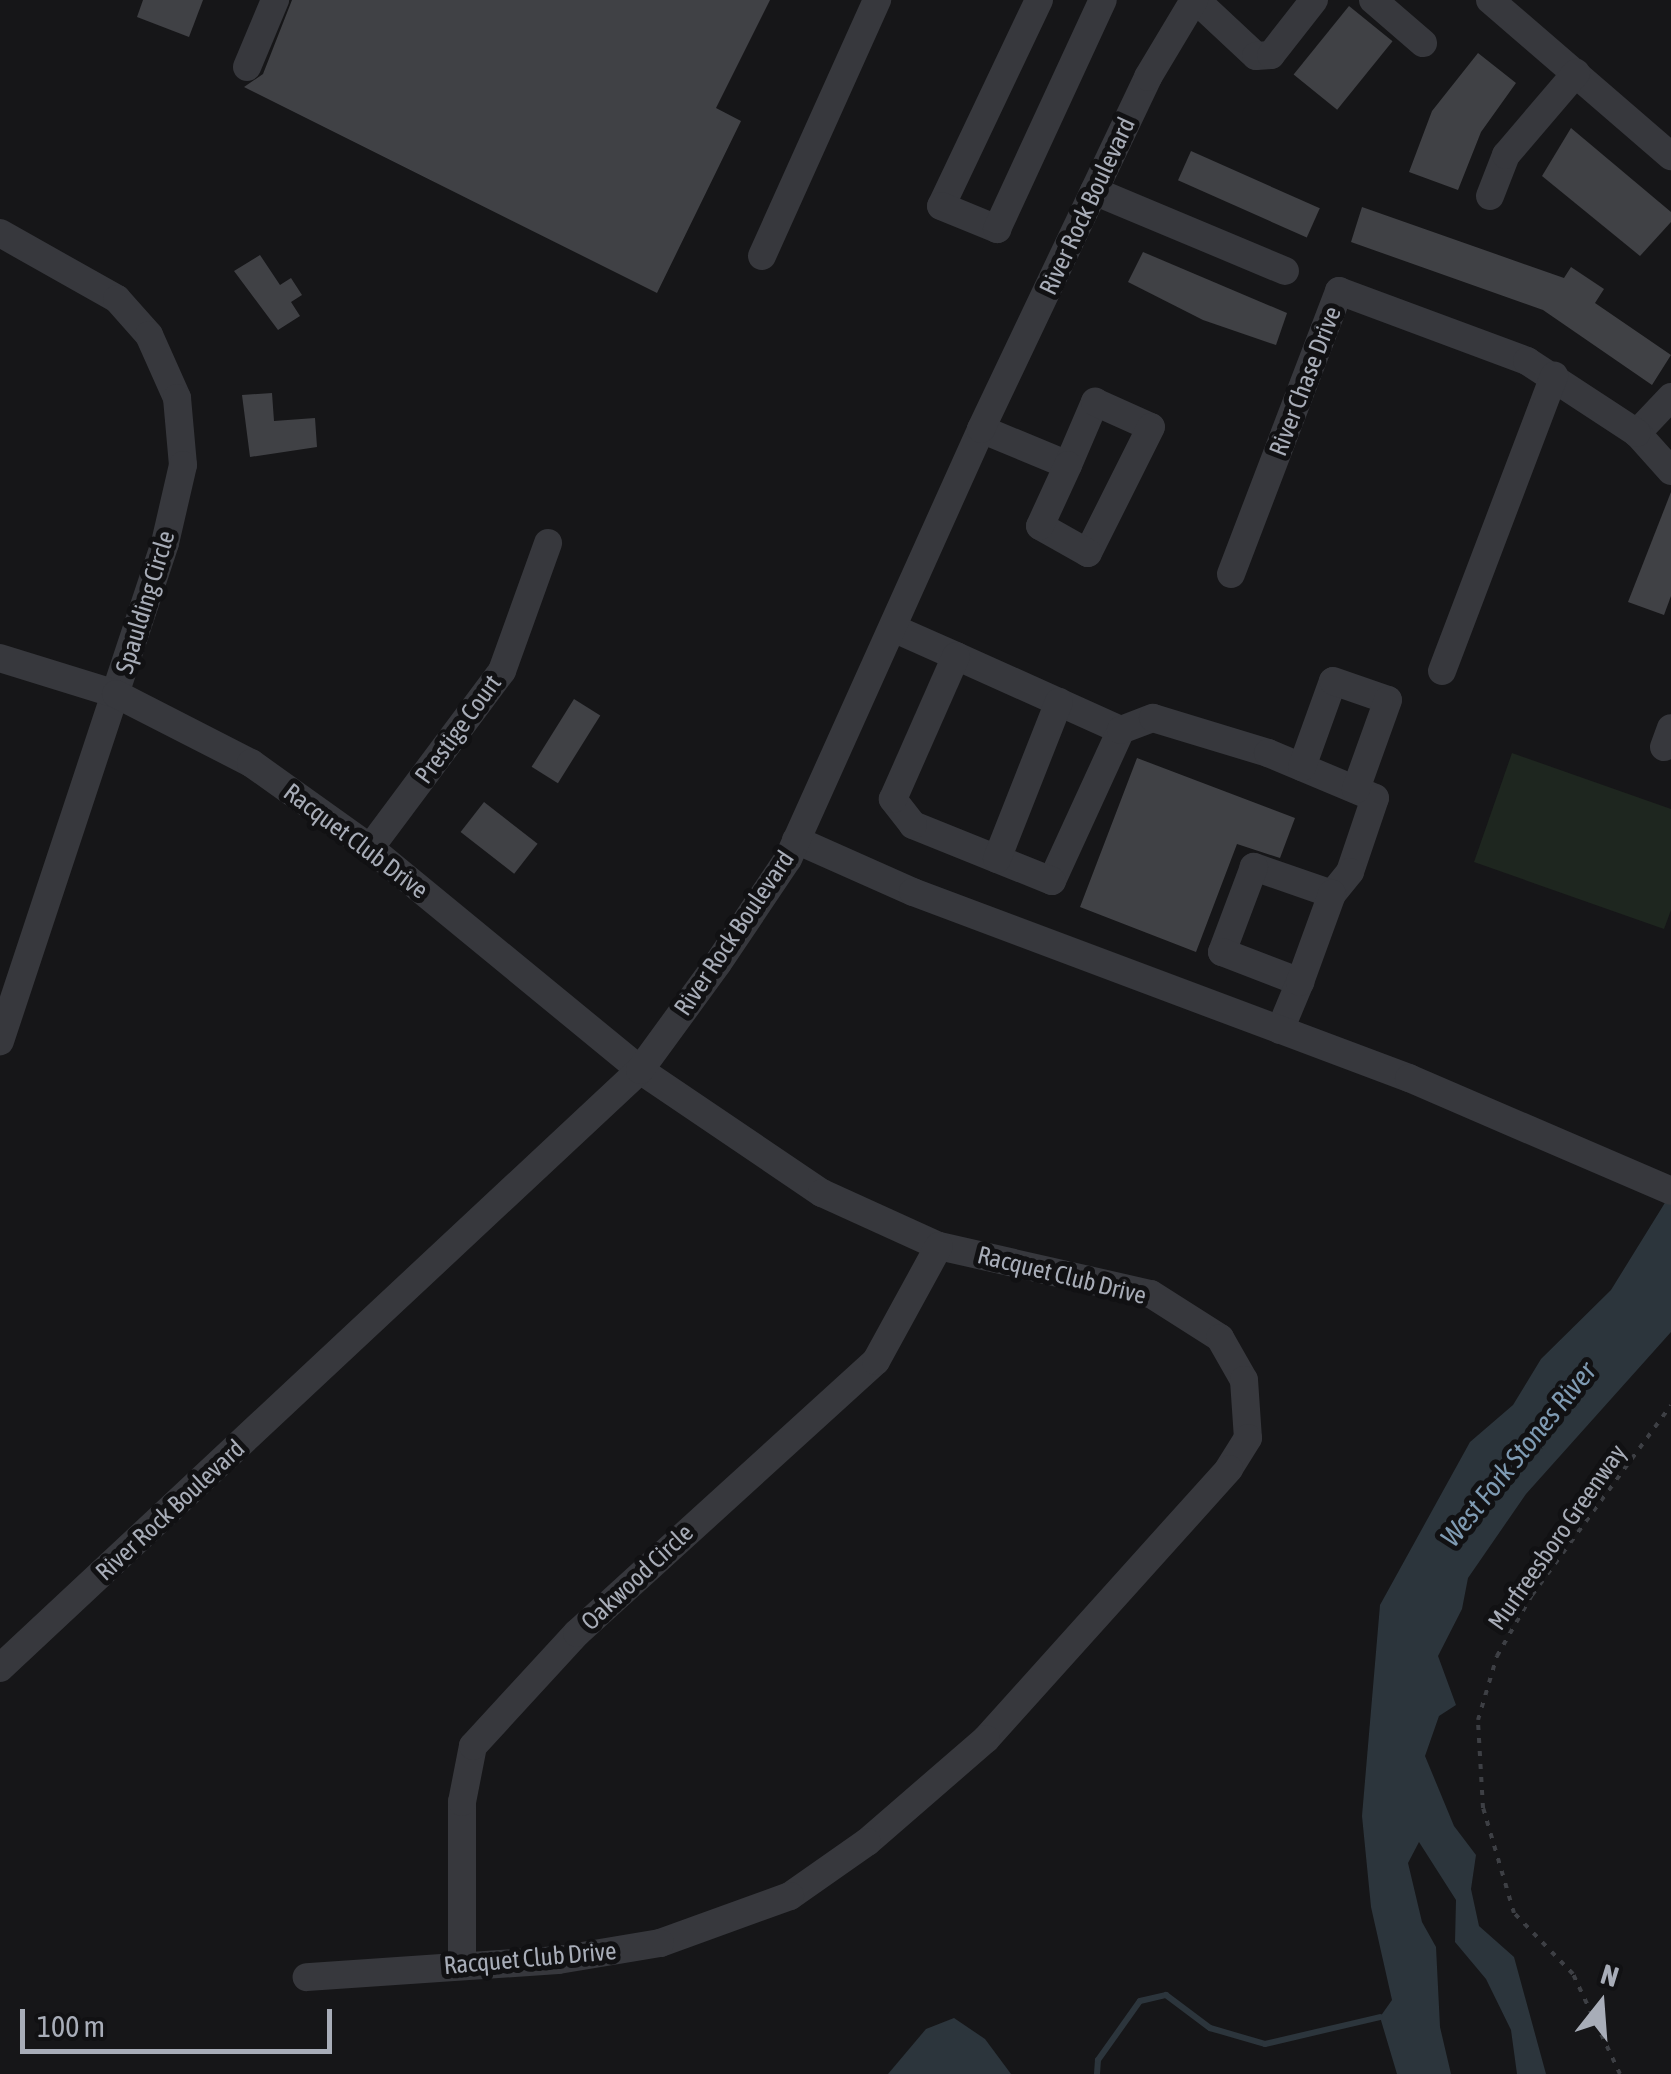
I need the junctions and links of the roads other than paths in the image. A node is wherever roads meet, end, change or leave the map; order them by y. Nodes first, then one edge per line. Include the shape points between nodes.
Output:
1 (275, 0) edge
2 (877, 0) edge
3 (1039, 0) edge
4 (1103, 0) edge
5 (1195, 0) edge
6 (1314, 0) edge
7 (1372, 0) edge
8 (1490, 0) edge
9 (1422, 43) dead end
10 (247, 67) dead end
11 (1576, 74) junction
12 (1671, 156) edge
13 (1094, 191) junction
14 (1490, 196) dead end
15 (0, 233) edge
16 (762, 256) dead end
17 (1285, 271) dead end
18 (1554, 376) junction
19 (1671, 397) edge
20 (981, 429) junction
21 (1637, 433) junction
22 (1068, 465) junction
23 (1671, 472) edge
24 (548, 543) dead end
25 (1231, 574) dead end
26 (895, 629) junction
27 (956, 656) junction
28 (0, 658) edge
29 (1442, 671) dead end
30 (116, 694) junction
31 (1059, 702) junction
32 (1121, 730) junction
33 (1302, 767) junction
34 (1356, 790) junction
35 (796, 840) junction
36 (370, 848) junction
37 (997, 859) junction
38 (1332, 894) junction
39 (1300, 982) junction
40 (1280, 1030) junction
41 (0, 1041) edge
42 (640, 1070) junction
43 (1671, 1191) edge
44 (939, 1246) junction
45 (0, 1668) edge
46 (462, 1964) junction
47 (307, 1977) dead end

1 - 10 street
2 - 16 street
3 - 4 street via 941,206 997,228
5 - 6 street via 1256,56 1271,55
5 - 13 street, River Rock Boulevard via 1148,77
7 - 9 street
8 - 11 street
11 - 12 street
11 - 14 street via 1506,155
13 - 17 street
13 - 20 street, River Rock Boulevard
15 - 30 street, Spaulding Circle via 116,299 149,335 177,398 183,465
18 - 21 street, River Chase Drive
18 - 25 street, River Chase Drive via 1339,291
18 - 29 street
19 - 21 street
20 - 22 street
20 - 26 street, River Rock Boulevard
21 - 23 street, River Chase Drive
22 - 22 street via 1096,402 1151,427 1088,553 1040,526
24 - 36 street, Prestige Court via 502,672
26 - 27 street
26 - 35 street, River Rock Boulevard
27 - 31 street
27 - 37 street via 893,799 913,825
28 - 30 street, Racquet Club Drive
30 - 36 street, Racquet Club Drive via 251,762
30 - 41 street, Spaulding Circle
31 - 32 street
31 - 37 street
32 - 33 street via 1153,718
32 - 37 street via 1052,881
33 - 34 street
33 - 34 street via 1333,681 1388,700
34 - 38 street via 1375,798 1350,872
35 - 40 street via 913,892
35 - 42 street, River Rock Boulevard via 718,964
36 - 42 street, Racquet Club Drive
38 - 39 street
38 - 39 street via 1254,867 1228,935 1222,952
39 - 40 street
40 - 43 street
42 - 44 street, Racquet Club Drive via 822,1194
42 - 45 street, River Rock Boulevard
44 - 46 street, Oakwood Circle via 876,1361 605,1606 473,1746 462,1802
44 - 46 street, Racquet Club Drive via 1151,1294 1220,1338 1244,1380 1248,1438 1229,1469 986,1739 866,1842 790,1896 660,1943 558,1960
46 - 47 street, Racquet Club Drive

